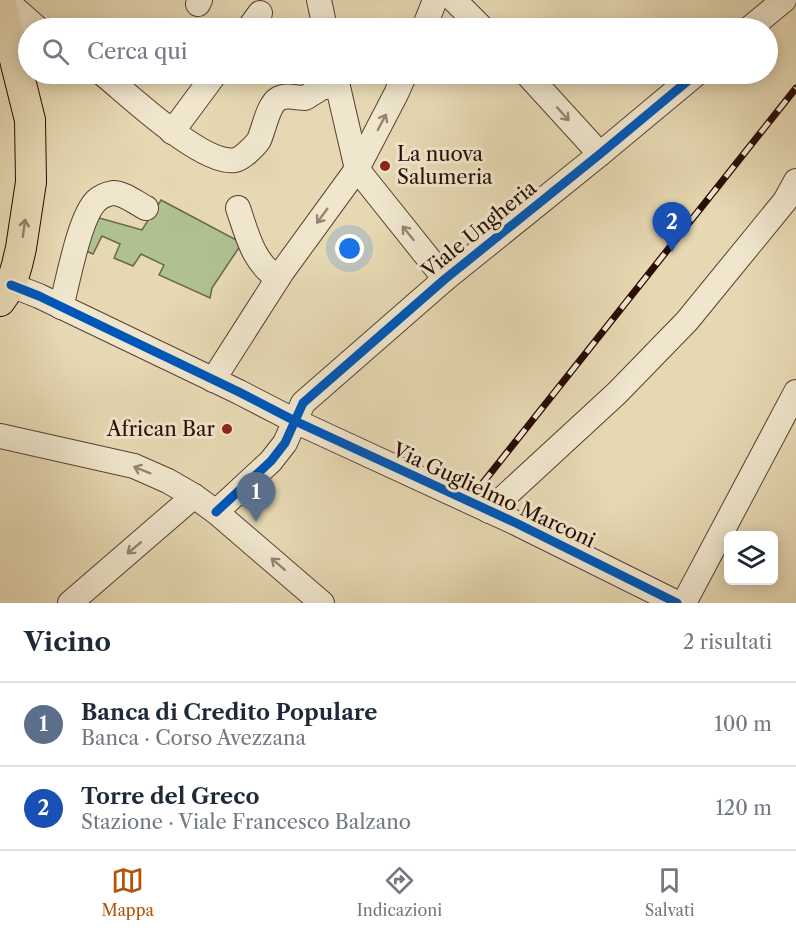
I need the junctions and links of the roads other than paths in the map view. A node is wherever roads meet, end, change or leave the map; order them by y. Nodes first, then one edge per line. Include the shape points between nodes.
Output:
1 (0, 0) edge
2 (5, 0) edge
3 (319, 0) edge
4 (435, 0) edge
5 (454, 0) edge
6 (774, 3) edge
7 (26, 18) edge
8 (323, 18) edge
9 (428, 18) edge
10 (472, 18) edge
11 (760, 18) edge
12 (18, 72) edge
13 (21, 84) edge
14 (115, 84) edge
15 (208, 84) edge
16 (328, 84) edge
17 (338, 84) edge
18 (400, 84) edge
19 (535, 84) edge
20 (684, 84) edge
21 (172, 132) junction
22 (600, 154) junction
23 (357, 169) junction
24 (796, 181) edge
25 (146, 208) dead end
26 (238, 208) dead end
27 (278, 278) junction
28 (445, 279) junction
29 (4, 288) edge
30 (61, 307) junction
31 (213, 380) junction
32 (796, 392) edge
33 (295, 421) junction
34 (0, 436) edge
35 (194, 496) junction
36 (489, 511) junction
37 (216, 512) junction
38 (70, 603) edge
39 (322, 603) edge
40 (677, 603) edge
41 (684, 603) edge

12 -> 1 main road
2 - 7 street
3 - 8 street
4 - 9 street
5 - 10 street
6 - 11 street
29 -> 13 main road via 21,248 31,182 30,120
14 - 21 street
15 - 21 street
16 - 21 street via 305,99 278,99 258,141 238,159 208,154
17 - 23 street
23 -> 18 street
19 -> 22 street
20 - 22 street, Viale Ungheria
22 - 28 street, Viale Ungheria
23 -> 27 street
28 -> 23 street
24 - 36 street via 785,201 687,321 617,393
25 - 30 street via 120,194 111,193 95,202 80,233
26 - 27 street via 256,255 263,267
27 - 31 street
28 - 33 street, Viale Ungheria via 303,403
29 - 30 street, Via Guglielmo Marconi
30 - 31 street, Via Guglielmo Marconi
31 - 33 street, Via Guglielmo Marconi
32 - 41 street
33 - 36 street, Via Guglielmo Marconi
33 - 37 street, Viale Ungheria via 271,461
35 -> 34 street via 134,466
35 - 37 street
35 -> 38 street
36 - 40 street, Via Guglielmo Marconi
39 -> 37 street

